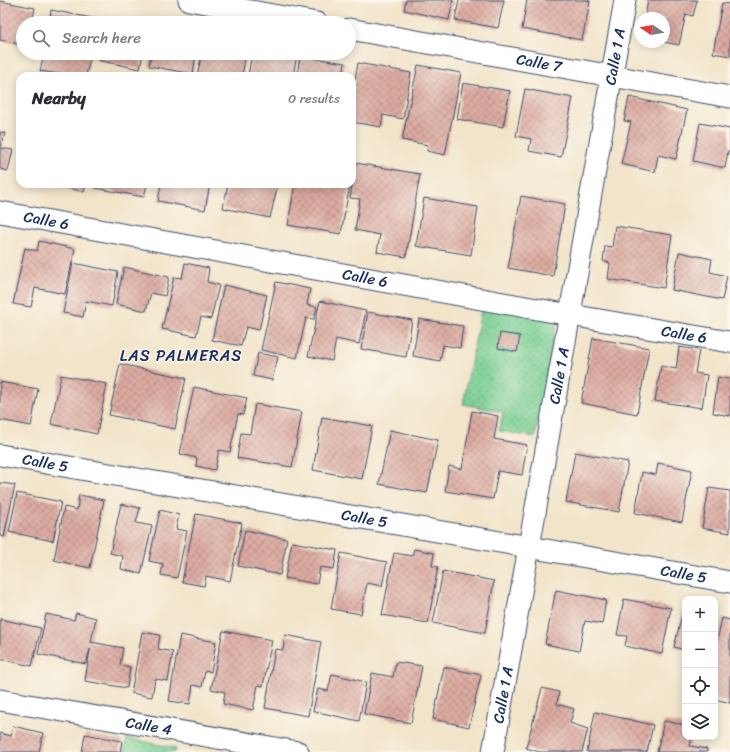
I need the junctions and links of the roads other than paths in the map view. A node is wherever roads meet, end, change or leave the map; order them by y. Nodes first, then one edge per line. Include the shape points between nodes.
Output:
1 (189, 0) edge
2 (625, 0) edge
3 (278, 16) edge
4 (356, 30) edge
5 (612, 76) junction
6 (730, 97) edge
7 (0, 212) edge
8 (570, 315) junction
9 (730, 342) edge
10 (0, 455) edge
11 (529, 547) junction
12 (730, 582) edge
13 (0, 700) edge
14 (298, 752) edge
15 (493, 752) edge

1 - 3 street
2 - 5 street, Calle 1 A
4 - 5 street, Calle 7
5 - 6 street, Calle 7
5 - 8 street, Calle 1 A
7 - 8 street, Calle 6
8 - 9 street, Calle 6
8 - 11 street, Calle 1 A
10 - 11 street, Calle 5
11 - 12 street, Calle 5
11 - 15 street, Calle 1 A
13 - 14 street, Calle 4

